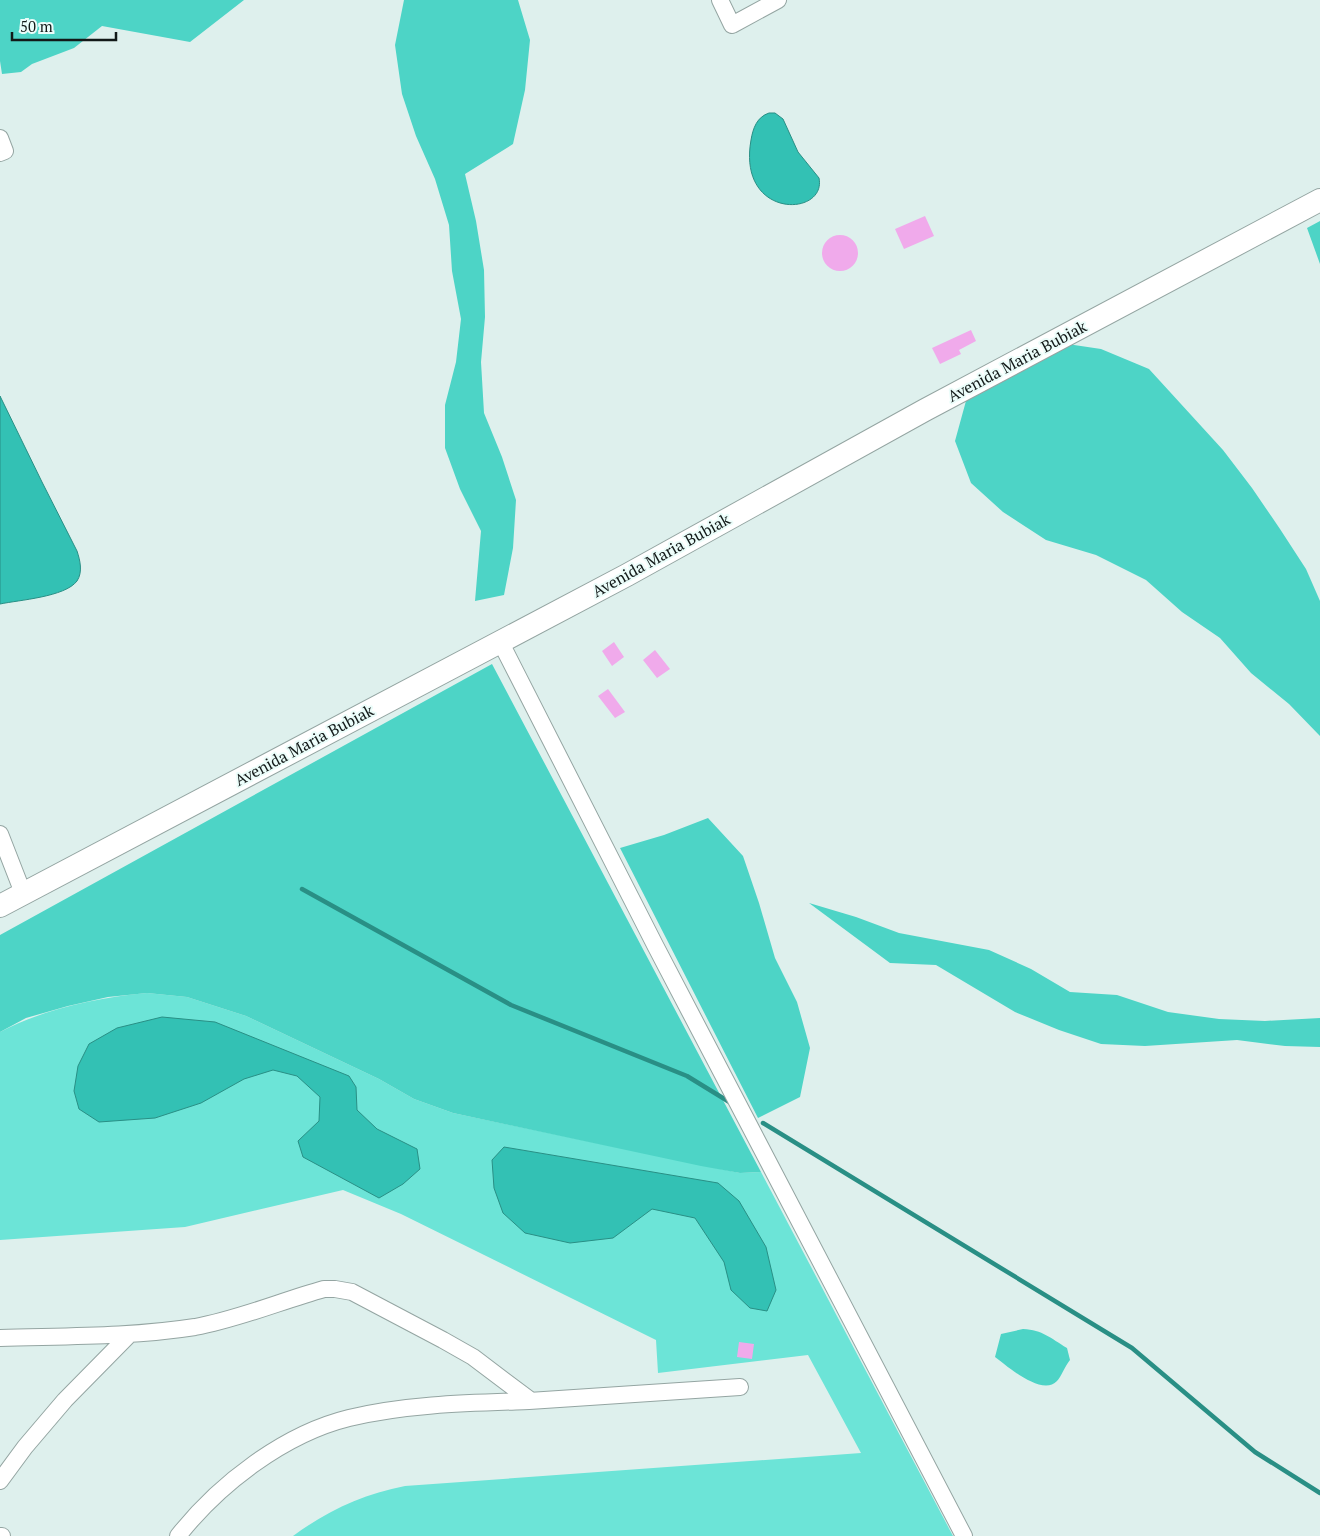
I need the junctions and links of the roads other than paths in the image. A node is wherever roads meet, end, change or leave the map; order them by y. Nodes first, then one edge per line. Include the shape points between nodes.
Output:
1 (720, 0) edge
2 (778, 0) edge
3 (0, 138) edge
4 (0, 153) edge
5 (1320, 200) edge
6 (500, 641) junction
7 (0, 834) edge
8 (23, 893) junction
9 (0, 906) edge
10 (129, 1335) junction
11 (0, 1338) edge
12 (740, 1387) dead end
13 (530, 1400) junction
14 (0, 1481) edge
15 (178, 1536) edge
16 (964, 1536) edge

1 - 2 street via 732,25
3 - 4 street via 5,151
5 - 6 street, Avenida Maria Bubiak
6 - 8 street, Avenida Maria Bubiak
6 - 16 street
7 - 8 street
8 - 9 street, Avenida Maria Bubiak
10 - 11 street
10 - 13 street via 196,1326 317,1291 335,1289 352,1292 443,1340
10 - 14 street via 65,1400
12 - 13 street
13 - 15 street via 402,1408 349,1418 307,1432 260,1460 221,1490

